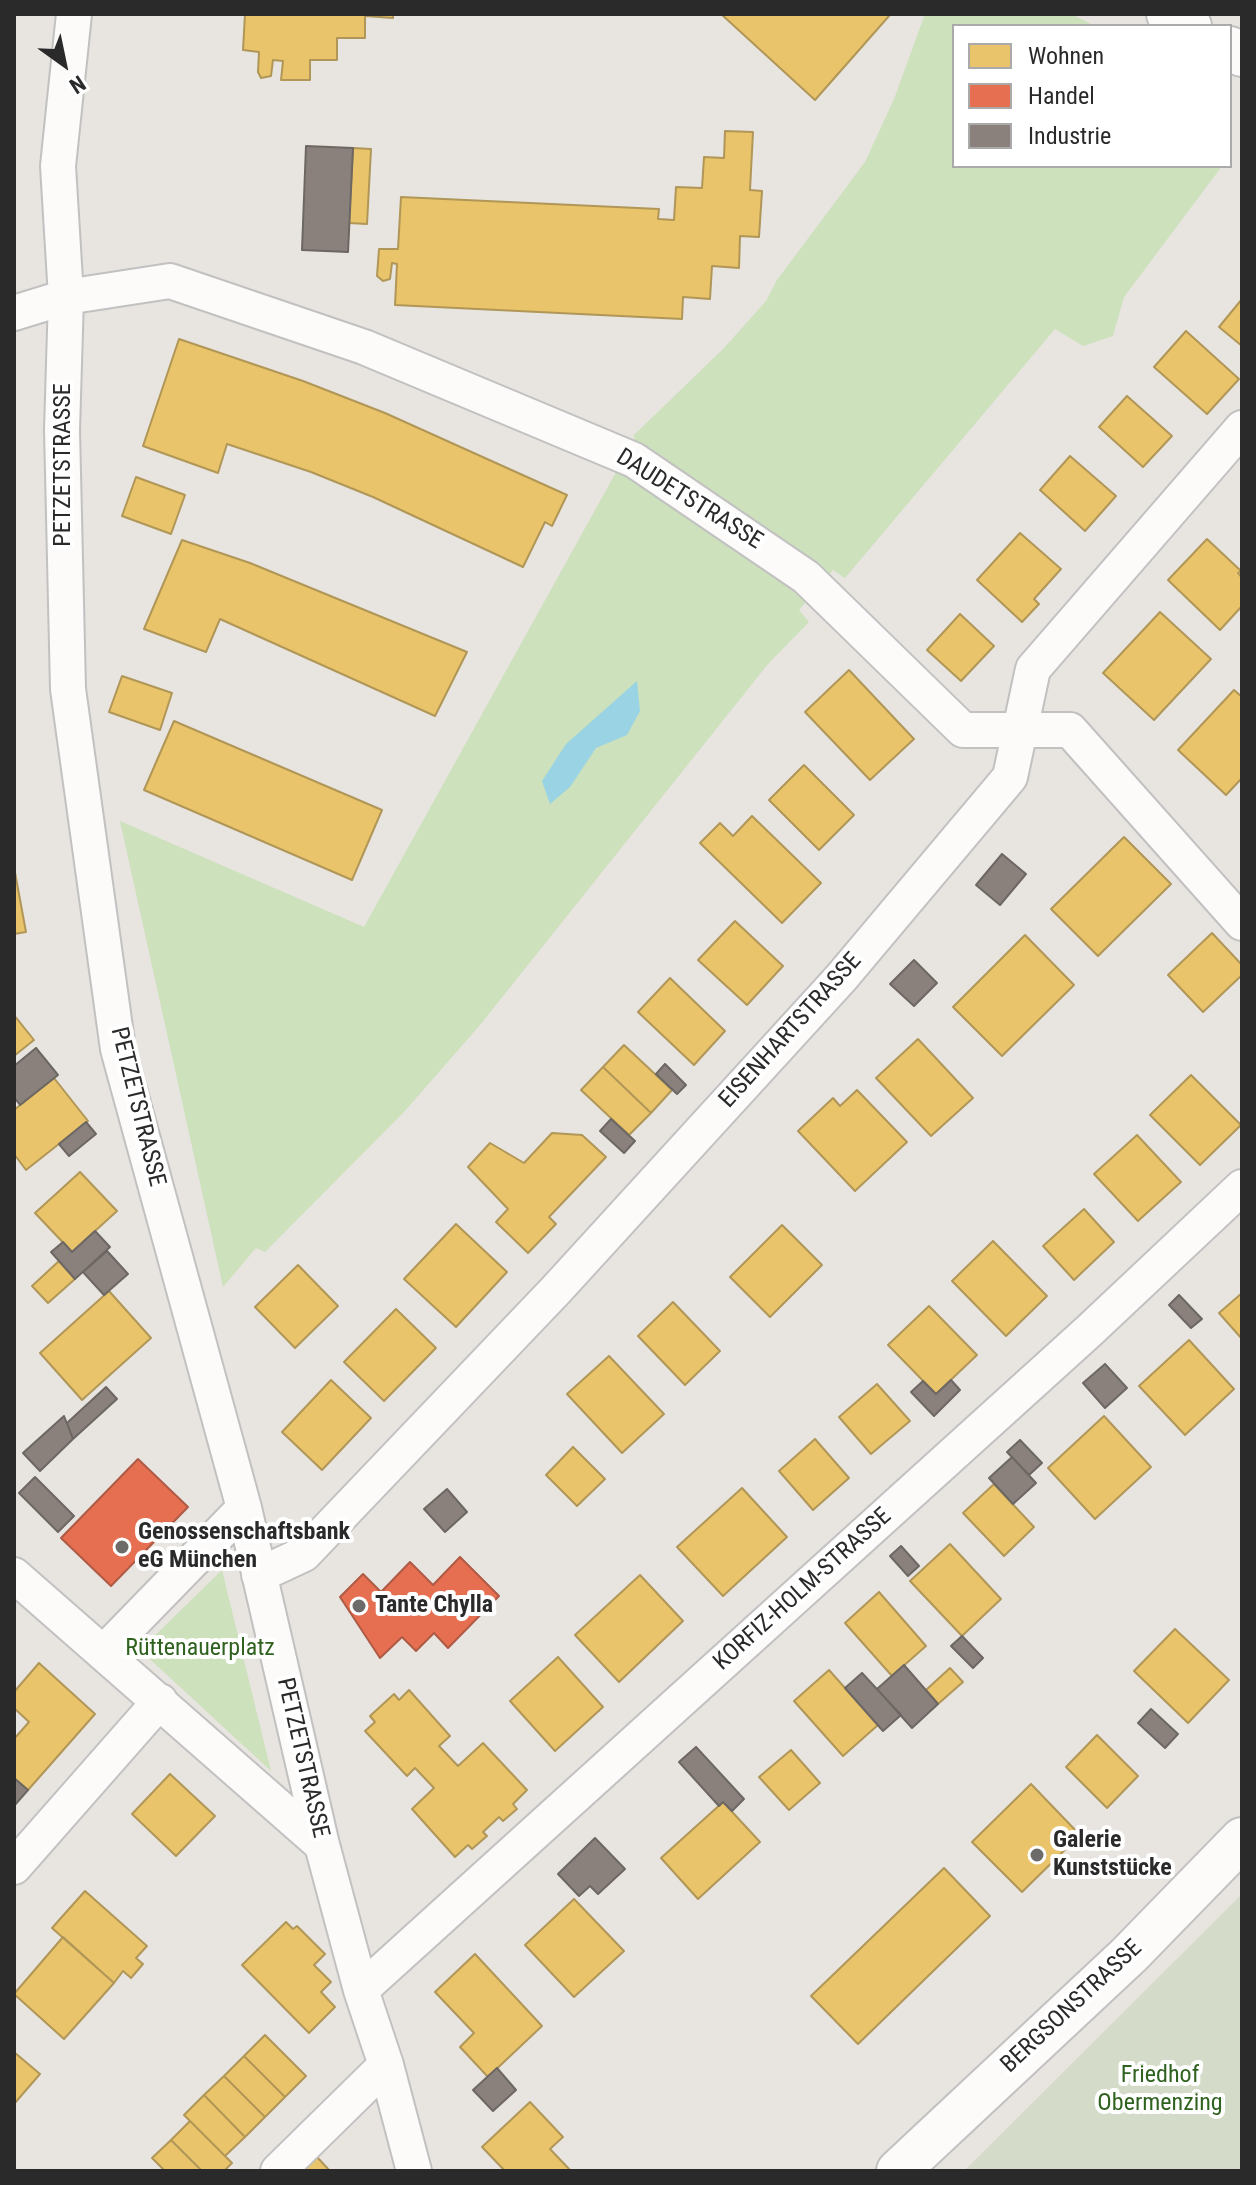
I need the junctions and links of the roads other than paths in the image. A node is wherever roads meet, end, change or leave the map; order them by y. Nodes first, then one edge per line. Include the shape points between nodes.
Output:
1 (74, 14) edge
2 (1168, 14) edge
3 (1186, 24) edge
4 (66, 297) junction
5 (14, 313) edge
6 (1242, 428) edge
7 (1020, 728) junction
8 (1242, 923) edge
9 (1242, 1187) edge
10 (244, 1508) junction
11 (14, 1575) edge
12 (259, 1575) junction
13 (104, 1652) junction
14 (160, 1701) junction
15 (1242, 1839) edge
16 (322, 1845) junction
17 (14, 1867) edge
18 (361, 1990) junction
19 (386, 2065) junction
20 (278, 2171) edge
21 (414, 2171) edge
22 (898, 2171) edge

1 - 4 street, PETZETSTRASSE via 58,166
2 - 3 street
4 - 5 street, DAUDETSTRASSE
4 - 7 street, DAUDETSTRASSE via 170,281 364,347 634,460 806,577 963,730
4 - 10 street, PETZETSTRASSE via 62,430 68,689 118,1049
6 - 7 street, EISENHARTSTRASSE via 1033,669
7 - 8 street, DAUDETSTRASSE via 1070,730
7 - 12 street, EISENHARTSTRASSE via 1010,777 841,978 556,1290 304,1554
9 - 18 street, KORFIZ-HOLM-STRASSE
10 - 12 street, PETZETSTRASSE
10 - 13 street
11 - 13 street
12 - 16 street, PETZETSTRASSE
13 - 14 street
14 - 16 street
14 - 17 street
15 - 22 street, BERGSONSTRASSE via 1129,1955
16 - 18 street, PETZETSTRASSE
18 - 19 street, PETZETSTRASSE
19 - 20 street
19 - 21 street, PETZETSTRASSE

